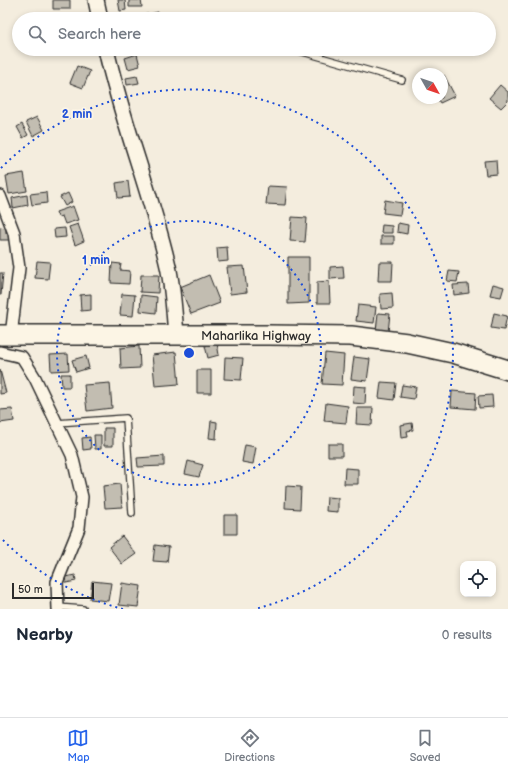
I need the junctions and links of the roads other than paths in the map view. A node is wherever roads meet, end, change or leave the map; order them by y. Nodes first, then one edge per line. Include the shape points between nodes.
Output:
1 (96, 0) edge
2 (99, 12) edge
3 (107, 56) edge
4 (317, 56) edge
5 (402, 80) dead end
6 (0, 196) edge
7 (176, 335) junction
8 (6, 336) edge
9 (0, 352) edge
10 (508, 370) edge
11 (56, 423) junction
12 (132, 513) dead end
13 (58, 608) edge
14 (83, 609) edge

1 - 2 street
3 - 7 street via 168,266
4 - 5 lane
6 - 8 street via 14,233 19,268
7 - 8 highway, Maharlika Highway
7 - 10 highway, Maharlika Highway via 351,336 407,343 453,353
9 - 11 street via 22,357
11 - 12 lane via 126,418
11 - 13 street via 72,455 82,497 79,528 57,582
13 - 14 lane

